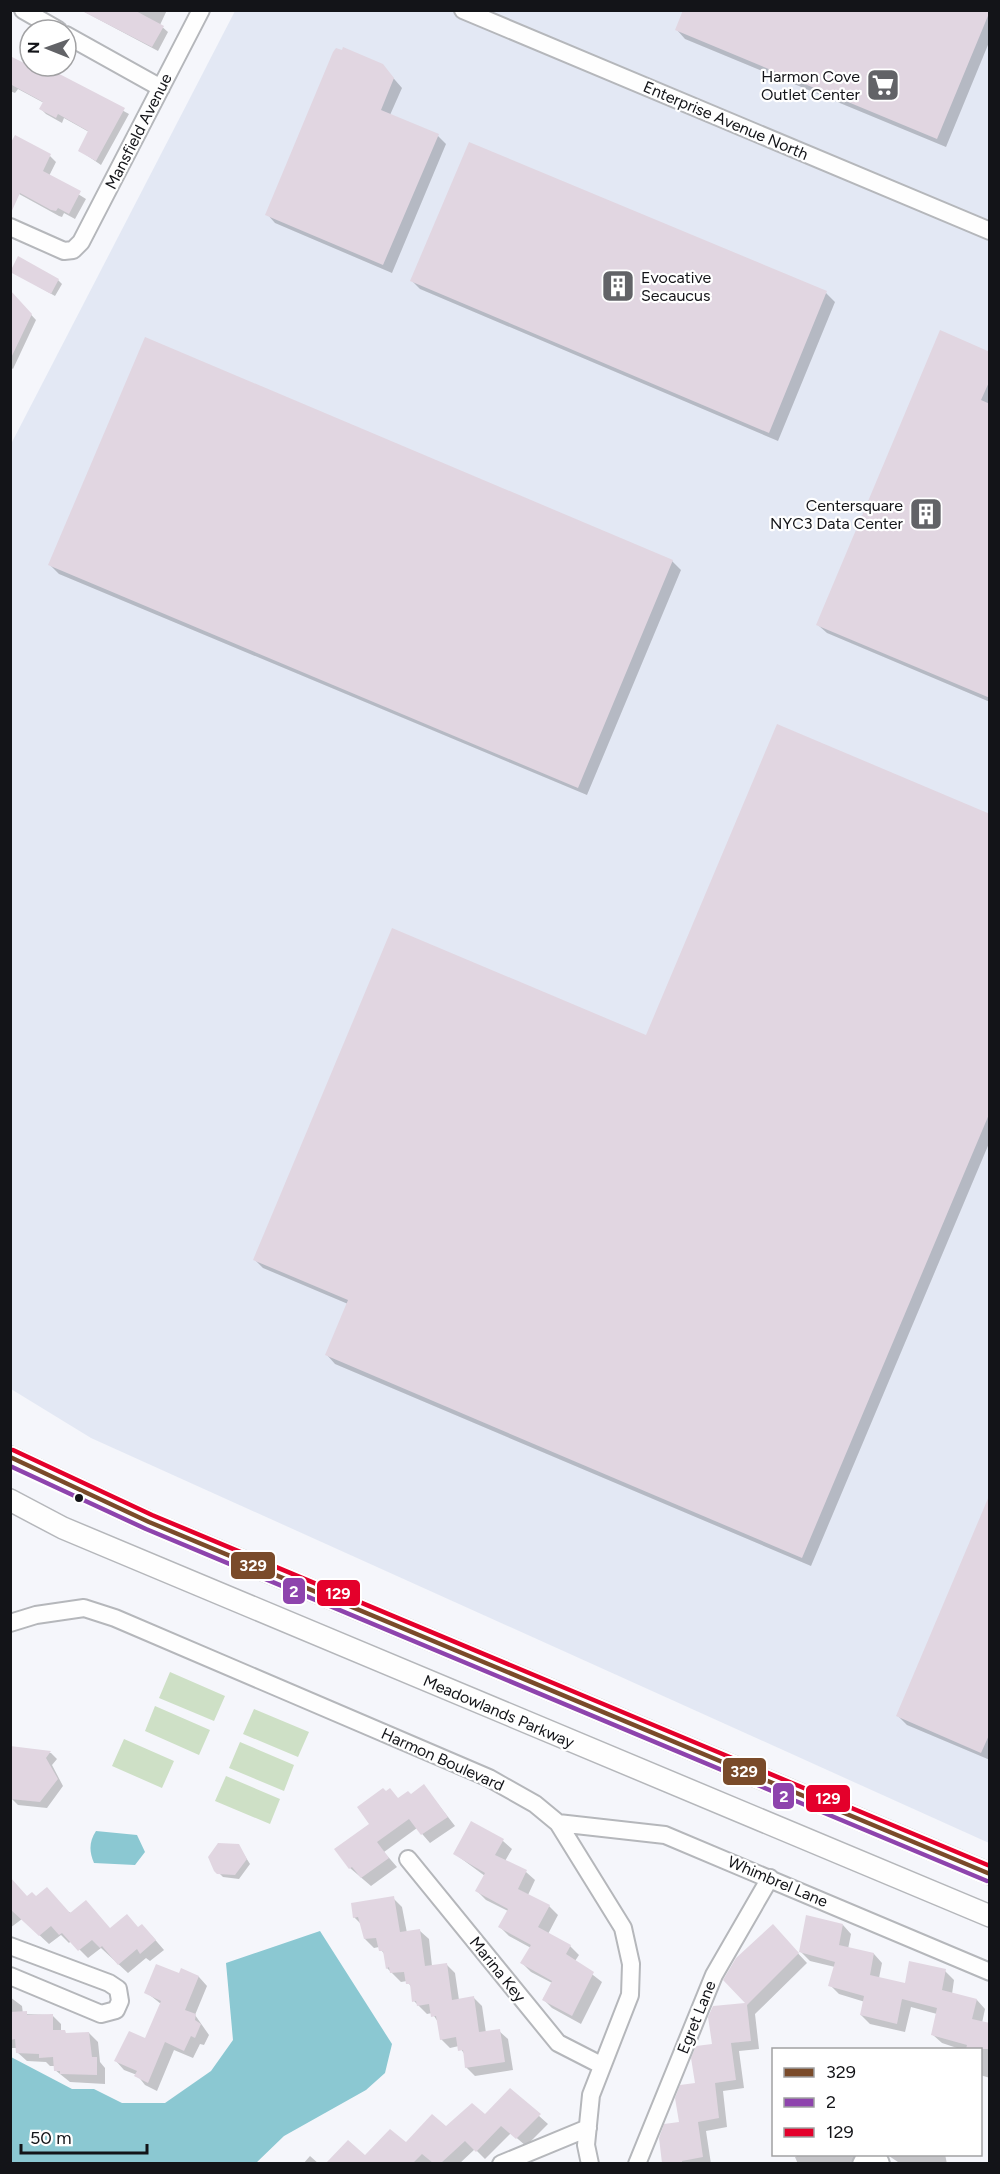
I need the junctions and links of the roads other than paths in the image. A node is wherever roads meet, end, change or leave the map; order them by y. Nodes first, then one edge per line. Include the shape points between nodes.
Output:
1 (23, 10) edge
2 (201, 10) edge
3 (463, 10) edge
4 (37, 18) edge
5 (78, 42) edge
6 (160, 88) junction
7 (10, 227) edge
8 (990, 231) edge
9 (10, 1457) edge
10 (10, 1500) edge
11 (10, 1623) edge
12 (558, 1823) junction
13 (408, 1858) dead end
14 (990, 1874) edge
15 (770, 1878) junction
16 (990, 1916) edge
17 (10, 1947) edge
18 (990, 1972) edge
19 (10, 1976) edge
20 (601, 2065) junction
21 (588, 2128) junction
22 (501, 2163) edge
23 (590, 2163) edge
24 (637, 2163) edge
25 (861, 2163) edge
26 (881, 2163) edge

1 - 4 street
2 - 6 street, Mansfield Avenue
3 - 8 street, Enterprise Avenue North
5 - 6 street
6 - 7 street, Mansfield Avenue via 81,242 64,251
9 - 14 main road via 149,1522
10 - 16 main road, Meadowlands Parkway via 63,1528
11 - 12 street, Harmon Boulevard via 84,1608 116,1618 489,1778 535,1804
12 - 15 street, Whimbrel Lane via 665,1835
12 - 20 street, Harmon Boulevard via 623,1928 631,1964 630,1995
13 - 20 street, Marina Key via 558,2043
15 - 18 street, Whimbrel Lane
15 - 24 street, Egret Lane via 714,1975
17 - 19 street via 109,1983 118,1989 120,2001 116,2010 101,2014
20 - 21 street, Harmon Boulevard via 591,2095
21 - 22 street
21 - 23 street, Harmon Boulevard
25 - 26 street

